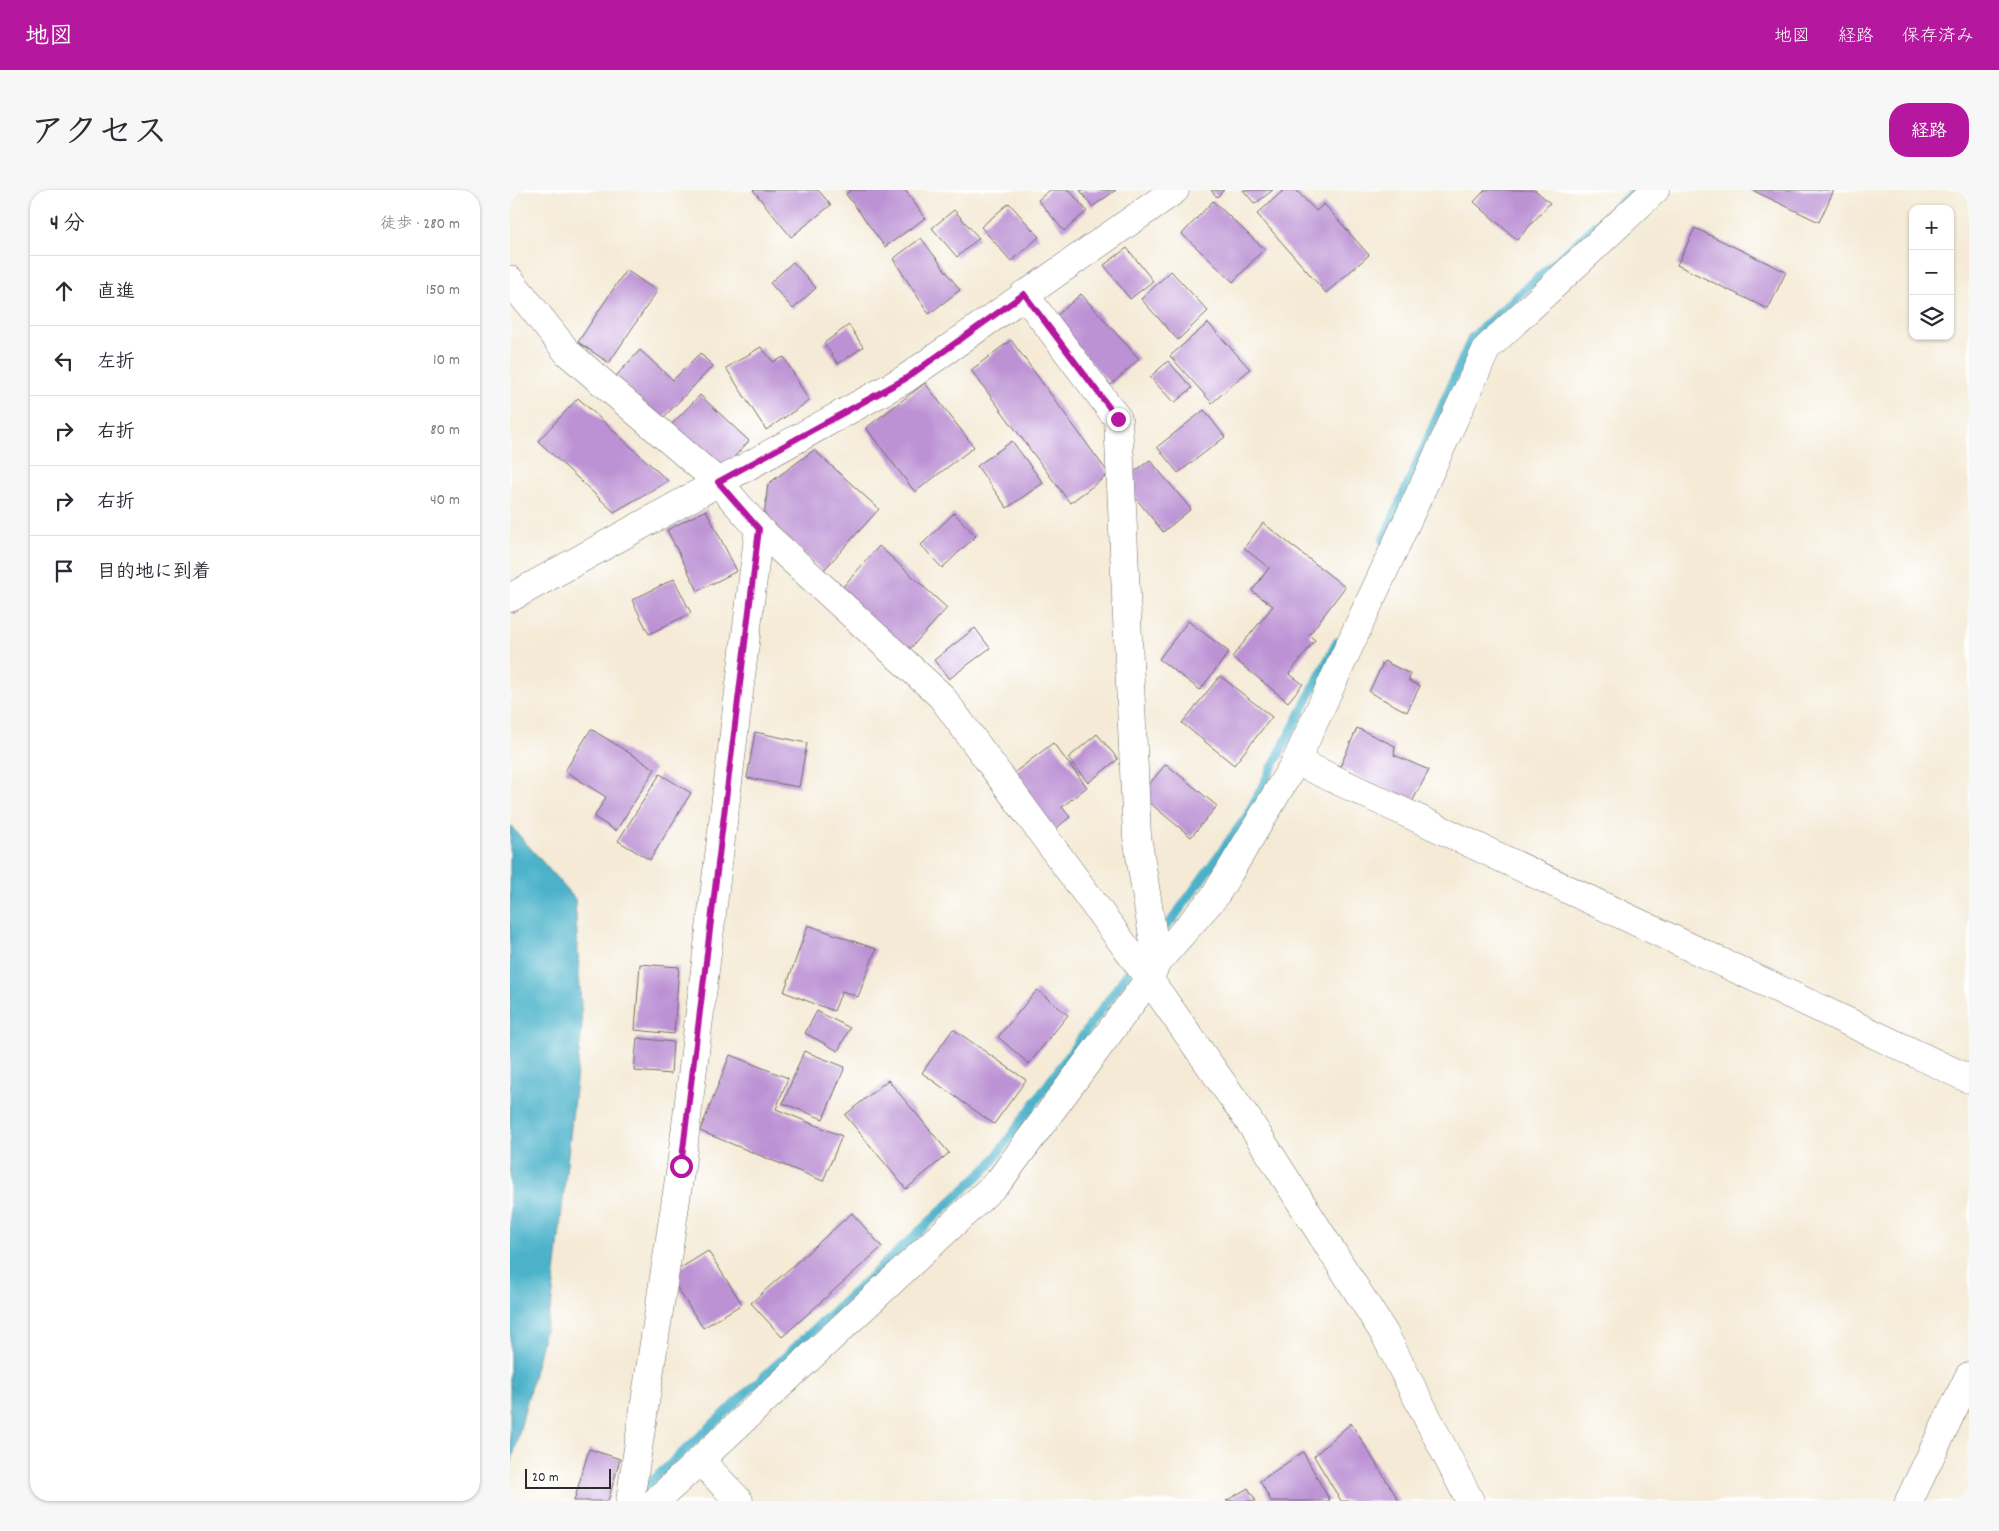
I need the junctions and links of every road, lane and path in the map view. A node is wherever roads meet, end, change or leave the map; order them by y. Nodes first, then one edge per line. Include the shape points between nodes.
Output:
1 (1175, 190) edge
2 (1655, 190) edge
3 (510, 280) edge
4 (1024, 294) junction
5 (718, 482) junction
6 (759, 529) junction
7 (510, 598) edge
8 (1296, 760) junction
9 (1153, 970) junction
10 (1969, 1078) edge
11 (1969, 1376) edge
12 (700, 1460) junction
13 (630, 1501) edge
14 (656, 1501) edge
15 (739, 1501) edge
16 (1470, 1501) edge
17 (1909, 1501) edge

1 - 4 street
2 - 8 street via 1487,348
3 - 5 street via 568,353
4 - 5 street via 905,379
4 - 9 street via 1118,419 1137,836
5 - 6 street
5 - 7 street
6 - 9 street via 941,696
6 - 13 street via 681,1166
8 - 9 street via 1215,896
8 - 10 street
9 - 12 street via 999,1181
9 - 16 street via 1384,1333
11 - 17 street
12 - 14 street
12 - 15 street

